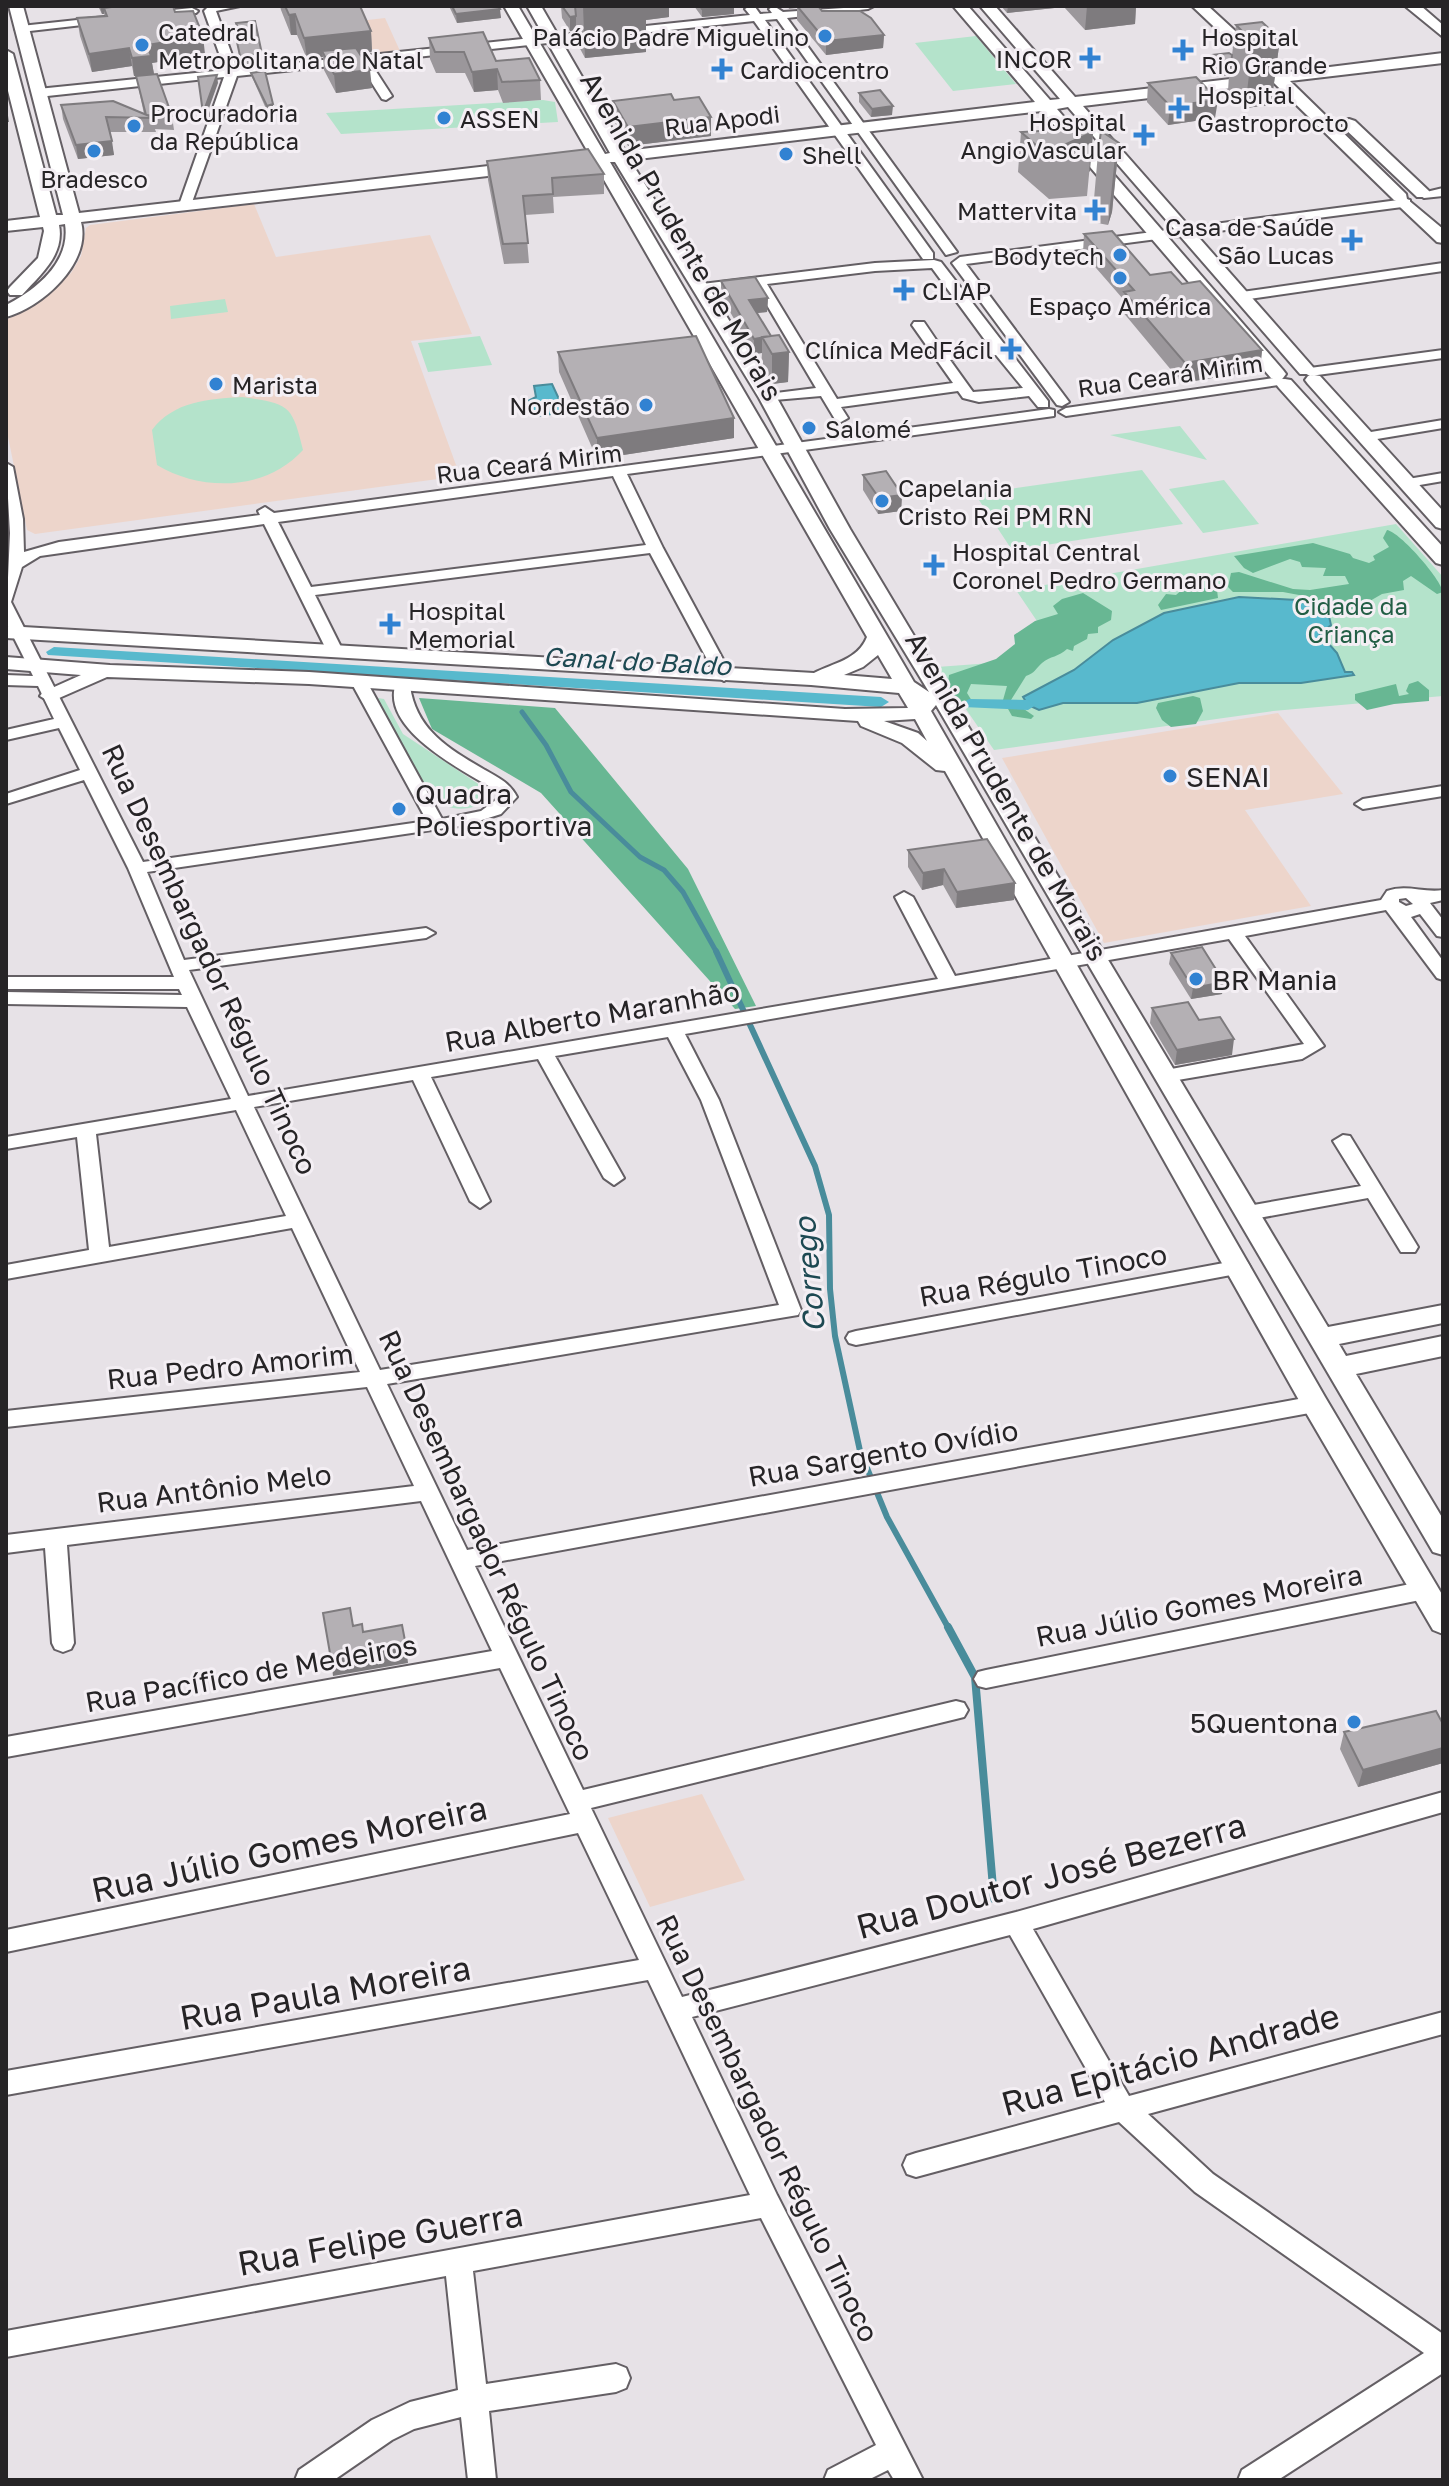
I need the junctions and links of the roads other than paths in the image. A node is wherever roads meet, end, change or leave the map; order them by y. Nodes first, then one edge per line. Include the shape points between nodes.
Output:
1 (16, 6) edge
2 (234, 6) edge
3 (511, 6) edge
4 (534, 6) edge
5 (749, 6) edge
6 (868, 6) edge
7 (960, 6) edge
8 (987, 6) edge
9 (1412, 6) edge
10 (1432, 6) edge
11 (192, 8) edge
12 (212, 8) edge
13 (1202, 10) edge
14 (1229, 10) dead end
15 (777, 11) edge
16 (145, 15) edge
17 (1443, 15) edge
18 (756, 18) junction
19 (114, 19) edge
20 (21, 29) junction
21 (1009, 31) junction
22 (1443, 33) edge
23 (985, 34) junction
24 (554, 39) junction
25 (531, 41) junction
26 (1278, 56) dead end
27 (1443, 58) edge
28 (362, 59) junction
29 (1037, 62) junction
30 (8, 63) edge
31 (1012, 65) junction
32 (820, 70) junction
33 (232, 72) junction
34 (796, 73) junction
35 (1299, 76) junction
36 (1278, 78) junction
37 (38, 93) junction
38 (386, 96) dead end
39 (1072, 102) junction
40 (1047, 105) junction
41 (12, 109) edge
42 (46, 123) junction
43 (861, 128) junction
44 (838, 131) junction
45 (1106, 143) junction
46 (1082, 146) junction
47 (620, 156) junction
48 (593, 159) junction
49 (542, 165) edge
50 (1134, 175) junction
51 (1109, 178) junction
52 (908, 192) junction
53 (884, 195) junction
54 (1433, 198) edge
55 (1403, 200) junction
56 (185, 205) junction
57 (73, 218) junction
58 (51, 221) junction
59 (6, 226) edge
60 (1179, 228) junction
61 (1155, 231) junction
62 (1443, 238) edge
63 (678, 250) junction
64 (655, 253) junction
65 (956, 257) junction
66 (931, 261) junction
67 (1443, 267) edge
68 (759, 281) junction
69 (702, 288) junction
70 (1238, 291) junction
71 (1210, 295) junction
72 (6, 298) edge
73 (6, 312) edge
74 (919, 325) dead end
75 (726, 329) junction
76 (702, 332) junction
77 (999, 350) junction
78 (1443, 354) edge
79 (942, 357) junction
80 (1314, 374) junction
81 (1280, 379) junction
82 (961, 386) junction
83 (824, 391) junction
84 (1032, 391) junction
85 (768, 398) junction
86 (833, 404) junction
87 (1064, 406) junction
88 (1045, 407) junction
89 (841, 418) dead end
90 (1443, 424) edge
91 (1367, 439) junction
92 (794, 445) junction
93 (1341, 446) junction
94 (768, 448) junction
95 (619, 473) junction
96 (7, 474) edge
97 (1443, 477) edge
98 (1408, 483) junction
99 (797, 498) junction
100 (10, 508) edge
101 (267, 515) junction
102 (1443, 523) edge
103 (840, 529) junction
104 (19, 544) junction
105 (655, 548) junction
106 (12, 559) edge
107 (1443, 559) edge
108 (7, 591) edge
109 (306, 592) junction
110 (6, 606) edge
111 (11, 632) edge
112 (93, 636) junction
113 (878, 636) junction
114 (334, 649) junction
115 (6, 663) edge
116 (110, 671) junction
117 (724, 676) junction
118 (930, 676) junction
119 (46, 678) junction
120 (811, 679) junction
121 (6, 680) edge
122 (359, 682) junction
123 (402, 686) junction
124 (908, 687) junction
125 (925, 706) junction
126 (845, 715) junction
127 (63, 722) junction
128 (6, 735) edge
129 (973, 749) junction
130 (91, 772) junction
131 (965, 787) junction
132 (1443, 791) edge
133 (6, 799) edge
134 (1363, 804) dead end
135 (437, 825) junction
136 (137, 868) junction
137 (1443, 895) edge
138 (904, 897) dead end
139 (1421, 902) junction
140 (1394, 907) junction
141 (1443, 932) edge
142 (426, 933) dead end
143 (1234, 933) junction
144 (1096, 958) junction
145 (1067, 963) junction
146 (1443, 974) edge
147 (182, 975) junction
148 (6, 983) edge
149 (949, 983) junction
150 (58, 990) junction
151 (6, 998) edge
152 (194, 1001) junction
153 (674, 1030) junction
154 (544, 1053) junction
155 (420, 1074) junction
156 (1166, 1076) junction
157 (245, 1104) junction
158 (86, 1130) junction
159 (1343, 1141) dead end
160 (6, 1143) edge
161 (614, 1178) dead end
162 (1372, 1191) junction
163 (480, 1201) dead end
164 (1248, 1213) junction
165 (300, 1220) junction
166 (1408, 1247) dead end
167 (100, 1255) junction
168 (1240, 1267) junction
169 (6, 1272) edge
170 (1443, 1314) edge
171 (1372, 1328) junction
172 (856, 1338) dead end
173 (1320, 1338) junction
174 (1443, 1346) edge
175 (1391, 1356) junction
176 (1336, 1368) junction
177 (375, 1378) junction
178 (1315, 1404) junction
179 (6, 1419) edge
180 (429, 1492) junction
181 (1435, 1516) edge
182 (55, 1538) junction
183 (6, 1544) edge
184 (1443, 1544) edge
185 (461, 1560) junction
186 (1425, 1590) junction
187 (1443, 1622) edge
188 (63, 1643) dead end
189 (508, 1657) junction
190 (986, 1679) dead end
191 (956, 1710) dead end
192 (6, 1747) edge
193 (1443, 1802) edge
194 (581, 1812) junction
195 (1016, 1923) junction
196 (6, 1941) edge
197 (655, 1968) junction
198 (676, 2010) junction
199 (1443, 2023) edge
200 (6, 2083) edge
201 (1122, 2108) junction
202 (916, 2165) dead end
203 (768, 2204) junction
204 (458, 2261) junction
205 (6, 2344) edge
206 (1443, 2350) edge
207 (1443, 2357) edge
208 (616, 2378) dead end
209 (473, 2400) junction
210 (895, 2451) junction
211 (309, 2480) edge
212 (482, 2480) edge
213 (838, 2480) edge
214 (909, 2480) edge
215 (1252, 2480) edge

1 - 20 main road
2 - 12 street
3 - 25 main road, Avenida Prudente de Morais
4 - 24 main road, Avenida Prudente de Morais
5 - 18 street
6 - 15 street
7 - 23 main road
8 - 21 main road
9 - 22 main road
10 - 17 main road
11 - 12 street
11 - 16 street
12 - 33 street
13 - 14 main road
13 - 36 main road
15 - 18 street
15 - 32 street
18 - 24 street
18 - 34 street
19 - 20 street
20 - 37 main road
21 - 23 main road
21 - 29 main road
23 - 31 main road
24 - 25 street
24 - 47 main road, Avenida Prudente de Morais
25 - 28 street
25 - 48 main road, Avenida Prudente de Morais
26 - 35 main road
27 - 35 main road, Rua Apodi
28 - 33 street
28 - 38 street
29 - 31 main road
29 - 39 main road
30 - 37 main road via 23,92
30 - 41 main road
31 - 40 main road
32 - 34 street
32 - 43 street
33 - 37 street
33 - 56 street
34 - 44 street
35 - 36 main road, Rua Apodi
35 - 54 main road
36 - 39 main road, Rua Apodi
36 - 55 main road
37 - 42 main road
39 - 40 main road, Rua Apodi
39 - 45 main road
40 - 43 main road, Rua Apodi
40 - 46 main road
41 - 42 main road via 32,109
41 - 58 main road
42 - 57 main road
43 - 44 main road, Rua Apodi
43 - 52 street
44 - 47 main road, Rua Apodi
44 - 53 street
45 - 46 main road
45 - 50 main road
46 - 51 main road
47 - 48 main road, Rua Apodi
47 - 63 main road, Avenida Prudente de Morais
48 - 64 main road, Avenida Prudente de Morais
49 - 56 main road
50 - 51 main road
50 - 60 main road
51 - 61 main road
52 - 53 street
52 - 65 street
53 - 66 street
54 - 55 main road via 1408,193
55 - 60 street
55 - 62 main road
56 - 57 main road
57 - 58 main road
57 - 73 main road via 73,245 62,270 42,291
58 - 59 main road
58 - 72 main road via 46,259
60 - 61 street
60 - 70 main road
61 - 65 street
61 - 71 main road
63 - 64 main road
63 - 69 main road, Avenida Prudente de Morais
64 - 76 main road, Avenida Prudente de Morais
65 - 66 street
65 - 87 street
66 - 68 street
66 - 77 street
67 - 70 street
68 - 69 street
68 - 83 street via 795,355
69 - 75 main road, Avenida Prudente de Morais
70 - 71 main road
70 - 80 main road
71 - 81 main road
74 - 79 street
75 - 76 main road
75 - 85 main road, Avenida Prudente de Morais via 753,361
76 - 94 main road, Avenida Prudente de Morais
77 - 79 street
77 - 84 street
78 - 80 street
79 - 82 street
80 - 81 main road via 1303,386
80 - 91 main road
81 - 87 street, Rua Ceará Mirim
81 - 93 main road
82 - 84 street via 975,398
82 - 86 street
83 - 85 street
83 - 86 street
84 - 88 street
85 - 92 main road, Avenida Prudente de Morais
86 - 89 street
87 - 88 street, Rua Ceará Mirim
88 - 92 street, Rua Ceará Mirim
90 - 91 street
91 - 93 main road
91 - 98 main road
92 - 94 street, Rua Ceará Mirim
92 - 103 main road, Avenida Prudente de Morais
93 - 107 main road
94 - 95 street, Rua Ceará Mirim
94 - 99 main road, Avenida Prudente de Morais
94 - 101 street, Rua Ceará Mirim
95 - 101 street, Rua Ceará Mirim
95 - 105 street
96 - 100 street
97 - 98 street
98 - 102 main road
99 - 103 main road via 824,525
99 - 113 main road, Avenida Prudente de Morais
100 - 104 street
101 - 104 street, Rua Ceará Mirim
101 - 106 street, Rua Ceará Mirim
101 - 109 street
103 - 118 main road, Avenida Prudente de Morais
104 - 106 street
105 - 109 street
105 - 117 street
106 - 108 street
109 - 114 street
110 - 111 street, Rua Desembargador Régulo Tinoco
111 - 112 main road
111 - 119 street, Rua Desembargador Régulo Tinoco
112 - 114 main road
112 - 119 main road via 53,640 39,647
113 - 120 main road via 858,661
113 - 124 main road, Avenida Prudente de Morais
114 - 117 main road
115 - 119 main road
116 - 119 main road
116 - 119 main road via 69,686
116 - 122 main road
117 - 120 main road
118 - 125 main road via 933,690
118 - 129 main road, Avenida Prudente de Morais
119 - 121 street
119 - 127 street, Rua Desembargador Régulo Tinoco
120 - 124 main road
122 - 123 main road
122 - 135 street
123 - 126 main road
123 - 135 street via 408,717 418,730 504,788 509,797 494,811
124 - 125 main road
125 - 126 main road via 902,715
125 - 129 main road
125 - 131 main road, Avenida Prudente de Morais
126 - 131 main road via 910,738
127 - 128 street
127 - 130 street, Rua Desembargador Régulo Tinoco
129 - 144 main road, Avenida Prudente de Morais
130 - 133 street
130 - 136 street, Rua Desembargador Régulo Tinoco
131 - 145 main road, Avenida Prudente de Morais
132 - 134 street
135 - 136 street
136 - 147 street, Rua Desembargador Régulo Tinoco
137 - 139 street, Rua Alberto Maranhão
138 - 149 street
139 - 140 street, Rua Alberto Maranhão via 1412,912
139 - 141 street
140 - 143 street, Rua Alberto Maranhão
140 - 146 street
142 - 147 street
143 - 144 street, Rua Alberto Maranhão
143 - 156 street via 1315,1046 1302,1053
144 - 145 street, Rua Alberto Maranhão
144 - 156 main road, Avenida Prudente de Morais
145 - 149 street, Rua Alberto Maranhão
145 - 168 main road, Avenida Prudente de Morais
147 - 150 street
147 - 152 street, Rua Desembargador Régulo Tinoco
148 - 150 street
149 - 153 street, Rua Alberto Maranhão
150 - 151 street
150 - 152 street
152 - 157 street, Rua Desembargador Régulo Tinoco
153 - 154 street, Rua Alberto Maranhão
153 - 177 street, Rua Pedro Amorim via 710,1100 791,1310
154 - 155 street, Rua Alberto Maranhão
154 - 161 street
155 - 157 street, Rua Alberto Maranhão
155 - 163 street
156 - 164 main road, Avenida Prudente de Morais
157 - 158 street, Rua Alberto Maranhão
157 - 165 street, Rua Desembargador Régulo Tinoco
158 - 160 street, Rua Alberto Maranhão
158 - 167 street
159 - 162 street
162 - 164 street
162 - 166 street
164 - 173 main road, Avenida Prudente de Morais
165 - 167 street
165 - 177 street, Rua Desembargador Régulo Tinoco
167 - 169 street
168 - 172 street, Rua Régulo Tinoco
168 - 178 main road, Avenida Prudente de Morais
170 - 171 main road
171 - 173 main road
171 - 175 main road via 1367,1337 1372,1347
173 - 176 main road, Avenida Prudente de Morais
174 - 175 main road
175 - 176 main road
176 - 181 main road, Avenida Prudente de Morais
177 - 179 street, Rua Pedro Amorim
177 - 180 street, Rua Desembargador Régulo Tinoco
178 - 185 street, Rua Sargento Ovídio
178 - 186 main road, Avenida Prudente de Morais
180 - 182 street, Rua Antônio Melo
180 - 185 street, Rua Desembargador Régulo Tinoco
181 - 184 main road, Avenida Prudente de Morais
182 - 183 street, Rua Antônio Melo
182 - 188 street
185 - 189 street, Rua Desembargador Régulo Tinoco
186 - 187 main road, Avenida Prudente de Morais
186 - 190 street, Rua Júlio Gomes Moreira
189 - 192 street, Rua Pacífico de Medeiros
189 - 194 street, Rua Desembargador Régulo Tinoco
191 - 194 street, Rua Júlio Gomes Moreira
193 - 195 street, Rua Doutor José Bezerra
194 - 196 street, Rua Júlio Gomes Moreira
194 - 197 street, Rua Desembargador Régulo Tinoco
195 - 198 street, Rua Doutor José Bezerra
195 - 201 street
197 - 198 street, Rua Desembargador Régulo Tinoco
197 - 200 street, Rua Paula Moreira
198 - 203 street, Rua Desembargador Régulo Tinoco
199 - 201 street, Rua Epitácio Andrade
201 - 202 street, Rua Epitácio Andrade
201 - 206 street via 1204,2183
203 - 204 street, Rua Felipe Guerra
203 - 210 street, Rua Desembargador Régulo Tinoco
204 - 205 street, Rua Felipe Guerra
204 - 209 street
207 - 215 street
208 - 209 street
209 - 211 street via 410,2416
209 - 212 street
210 - 213 street
210 - 214 street, Rua Desembargador Régulo Tinoco

